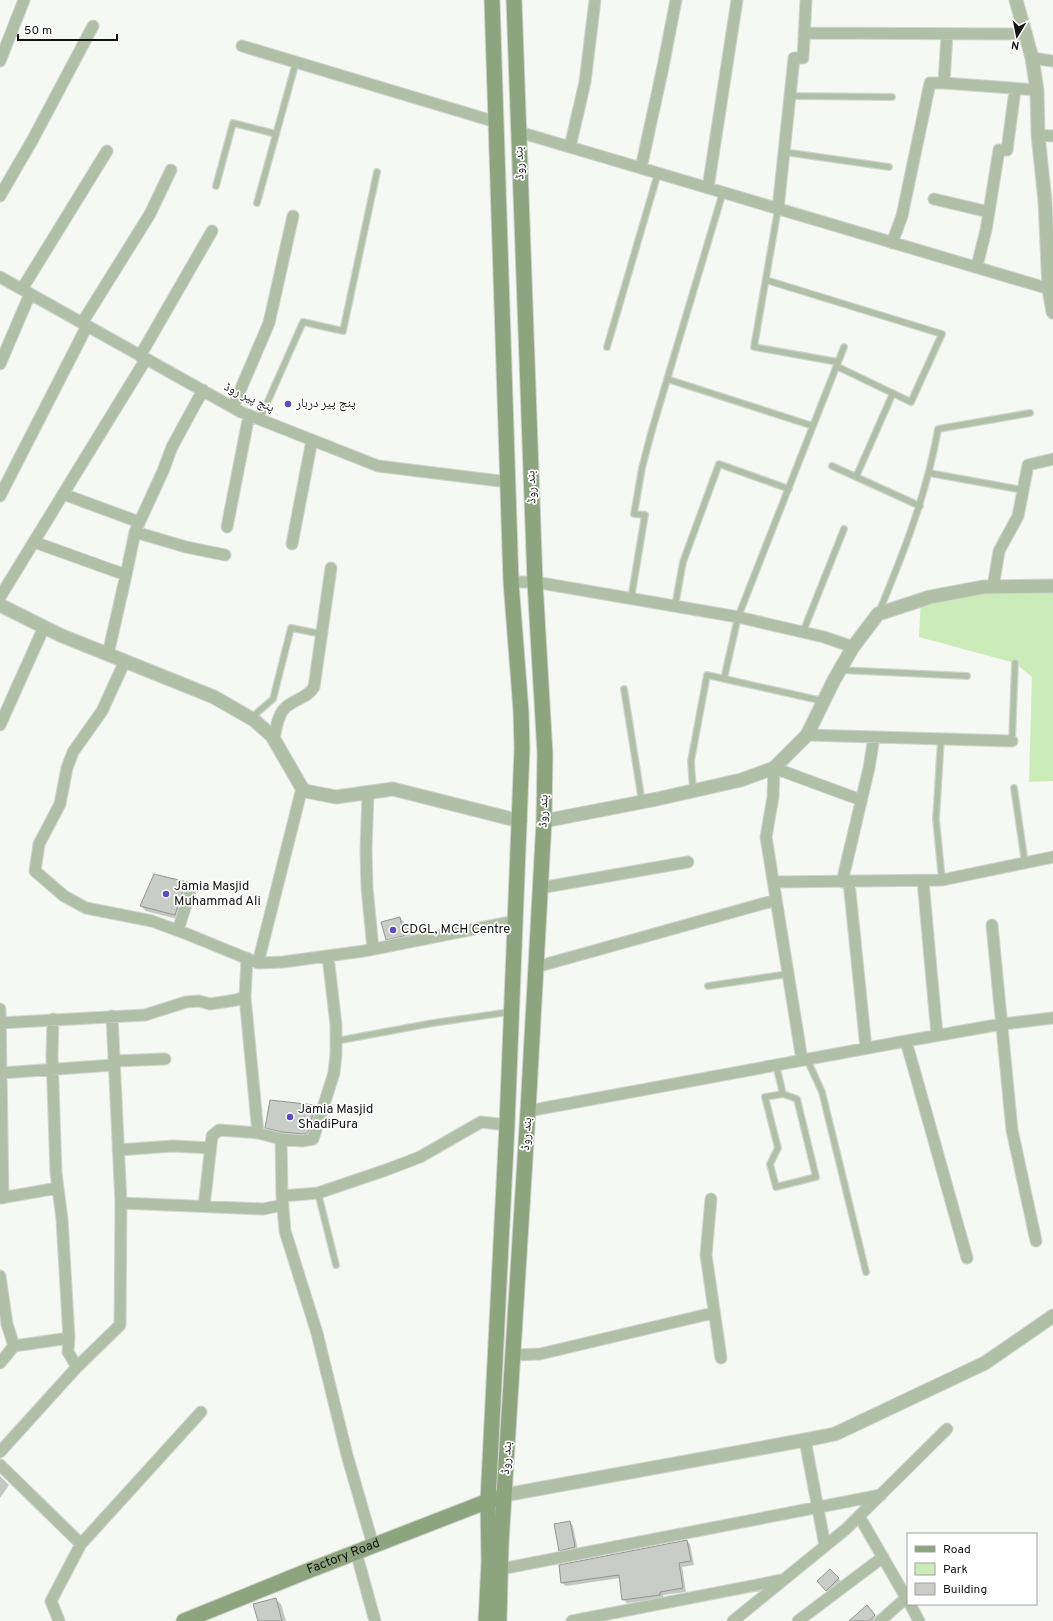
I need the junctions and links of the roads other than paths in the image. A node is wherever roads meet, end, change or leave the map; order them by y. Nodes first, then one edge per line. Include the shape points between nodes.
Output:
1 (24, 0) edge
2 (492, 0) edge
3 (514, 0) edge
4 (595, 0) edge
5 (676, 0) edge
6 (737, 0) edge
7 (806, 0) edge
8 (1016, 0) edge
9 (93, 26) dead end
10 (804, 32) junction
11 (947, 34) junction
12 (1025, 34) junction
13 (242, 46) dead end
14 (1032, 58) junction
15 (0, 61) edge
16 (1053, 61) edge
17 (296, 62) junction
18 (944, 83) junction
19 (1015, 90) junction
20 (1037, 90) junction
21 (790, 96) junction
22 (892, 97) dead end
23 (496, 122) junction
24 (519, 132) junction
25 (276, 134) junction
26 (1038, 135) junction
27 (1053, 136) edge
28 (570, 147) junction
29 (107, 151) dead end
30 (784, 152) junction
31 (889, 167) dead end
32 (641, 168) junction
33 (171, 170) dead end
34 (377, 172) dead end
35 (658, 173) junction
36 (216, 186) dead end
37 (708, 188) junction
38 (723, 192) junction
39 (0, 196) edge
40 (934, 199) dead end
41 (257, 203) dead end
42 (778, 209) junction
43 (989, 212) junction
44 (293, 216) dead end
45 (212, 231) dead end
46 (892, 242) junction
47 (977, 266) junction
48 (0, 277) edge
49 (766, 280) junction
50 (1051, 289) edge
51 (26, 292) junction
52 (1053, 312) edge
53 (85, 324) junction
54 (607, 347) dead end
55 (844, 347) dead end
56 (143, 357) junction
57 (0, 364) edge
58 (837, 364) junction
59 (667, 379) junction
60 (203, 390) junction
61 (893, 393) junction
62 (233, 407) junction
63 (1030, 412) dead end
64 (249, 415) junction
65 (260, 419) junction
66 (813, 426) junction
67 (312, 440) junction
68 (1053, 459) edge
69 (832, 466) dead end
70 (929, 473) junction
71 (856, 477) junction
72 (508, 482) junction
73 (789, 489) junction
74 (1023, 490) junction
75 (63, 494) junction
76 (0, 496) edge
77 (920, 506) junction
78 (137, 527) junction
79 (227, 527) dead end
80 (844, 529) dead end
81 (34, 542) junction
82 (292, 544) dead end
83 (225, 555) dead end
84 (331, 568) dead end
85 (126, 575) junction
86 (511, 582) junction
87 (535, 582) junction
88 (1053, 586) edge
89 (993, 587) junction
90 (0, 597) edge
91 (631, 599) junction
92 (0, 605) edge
93 (675, 606) junction
94 (878, 614) junction
95 (738, 617) junction
96 (44, 627) junction
97 (803, 632) junction
98 (322, 634) junction
99 (853, 647) junction
100 (108, 654) junction
101 (125, 662) junction
102 (1015, 663) dead end
103 (840, 670) junction
104 (967, 676) dead end
105 (724, 679) junction
106 (624, 690) dead end
107 (824, 701) junction
108 (251, 718) junction
109 (1, 720) edge
110 (807, 735) junction
111 (874, 737) junction
112 (274, 739) junction
113 (941, 739) junction
114 (1012, 741) joint
115 (774, 768) junction
116 (302, 788) junction
117 (1014, 788) dead end
118 (694, 791) junction
119 (368, 792) junction
120 (861, 800) junction
121 (642, 802) junction
122 (520, 821) junction
123 (544, 821) junction
124 (1053, 857) edge
125 (688, 862) dead end
126 (1024, 863) junction
127 (942, 880) junction
128 (923, 881) junction
129 (773, 882) junction
130 (846, 882) junction
131 (540, 888) junction
132 (190, 892) dead end
133 (776, 900) junction
134 (515, 921) junction
135 (992, 925) dead end
136 (178, 930) junction
137 (373, 949) junction
138 (328, 956) junction
139 (246, 958) junction
140 (258, 963) junction
141 (536, 967) junction
142 (788, 974) junction
143 (708, 986) dead end
144 (246, 997) junction
145 (0, 1009) edge
146 (511, 1012) junction
147 (112, 1016) junction
148 (1053, 1018) edge
149 (53, 1019) junction
150 (1, 1023) edge
151 (1002, 1024) junction
152 (937, 1035) junction
153 (336, 1041) junction
154 (906, 1041) junction
155 (866, 1048) junction
156 (165, 1059) dead end
157 (805, 1059) junction
158 (114, 1063) junction
159 (776, 1064) junction
160 (53, 1069) junction
161 (2, 1073) junction
162 (784, 1094) junction
163 (528, 1111) junction
164 (507, 1124) junction
165 (258, 1133) junction
166 (281, 1139) junction
167 (210, 1148) junction
168 (118, 1150) junction
169 (58, 1188) junction
170 (318, 1193) junction
171 (1, 1198) edge
172 (711, 1199) dead end
173 (282, 1201) junction
174 (121, 1202) junction
175 (204, 1206) junction
176 (1036, 1240) dead end
177 (967, 1258) dead end
178 (336, 1265) dead end
179 (866, 1272) dead end
180 (0, 1276) edge
181 (2, 1308) edge
182 (714, 1313) junction
183 (1053, 1316) edge
184 (69, 1338) junction
185 (14, 1346) junction
186 (514, 1355) junction
187 (721, 1358) dead end
188 (0, 1363) edge
189 (78, 1367) junction
190 (202, 1412) dead end
191 (947, 1429) dead end
192 (805, 1440) junction
193 (0, 1452) edge
194 (0, 1465) edge
195 (505, 1495) junction
196 (880, 1495) junction
197 (488, 1501) junction
198 (818, 1507) junction
199 (859, 1516) junction
200 (81, 1544) junction
201 (373, 1545) junction
202 (825, 1546) junction
203 (356, 1552) junction
204 (883, 1557) junction
205 (501, 1569) junction
206 (784, 1580) junction
207 (907, 1599) edge
208 (907, 1602) edge
209 (910, 1605) edge
210 (211, 1616) edge
211 (59, 1621) edge
212 (184, 1621) edge
213 (375, 1621) edge
214 (486, 1621) edge
215 (499, 1621) edge
216 (572, 1621) edge
217 (733, 1621) edge
218 (798, 1621) edge
219 (880, 1621) edge
220 (919, 1621) edge

1 - 15 street
2 - 23 main road, بند روڈ
3 - 24 main road, بند روڈ
4 - 28 street via 585,82
5 - 32 street
6 - 37 street
7 - 10 street
8 - 12 street
9 - 39 street
10 - 11 street
10 - 21 street via 803,58 794,58
11 - 12 street
11 - 18 street
12 - 14 street
13 - 17 street
14 - 16 street
14 - 20 street
17 - 23 street
17 - 25 lane
18 - 19 street
18 - 46 street via 930,83 902,216
19 - 20 street
19 - 43 street via 1007,150 999,150
20 - 26 street
21 - 22 lane
21 - 30 street
23 - 72 main road, بند روڈ
24 - 28 street
24 - 87 main road, بند روڈ
25 - 36 lane via 233,123
25 - 41 lane
26 - 27 street
26 - 50 street
28 - 32 street
29 - 51 street
30 - 31 lane
30 - 42 street
32 - 35 street
33 - 53 street via 150,214 120,260
34 - 65 lane via 343,330 303,322
35 - 37 street
35 - 54 lane
37 - 38 street
38 - 42 street
38 - 59 lane
40 - 43 street
42 - 46 street
42 - 49 lane
43 - 47 street
44 - 62 street via 270,323
45 - 56 street
46 - 47 street
47 - 50 street
48 - 51 street, پنج پیر روڈ
49 - 58 lane via 754,348
49 - 61 lane via 942,334 911,402
50 - 52 street
51 - 53 street, پنج پیر روڈ
51 - 57 street
53 - 56 street, پنج پیر روڈ
53 - 76 street
55 - 58 lane
56 - 60 street, پنج پیر روڈ
56 - 75 street
58 - 61 lane
58 - 66 lane
59 - 66 lane
59 - 91 lane via 642,468 634,514 645,515
60 - 62 street, پنج پیر روڈ
60 - 78 street via 172,447
61 - 71 lane
62 - 64 street, پنج پیر روڈ
63 - 70 lane via 938,429
64 - 65 street, پنج پیر روڈ
64 - 79 street
65 - 67 street, پنج پیر روڈ
66 - 73 lane
67 - 72 street, پنج پیر روڈ via 378,466
67 - 82 street
68 - 74 street via 1028,465
69 - 71 lane
70 - 74 lane
70 - 77 lane
71 - 77 lane
72 - 86 main road, بند روڈ
73 - 93 lane via 719,464 684,562
73 - 95 lane
74 - 89 street via 1018,516 999,551
75 - 78 street
75 - 81 street
77 - 94 lane
78 - 83 street via 186,547
78 - 85 street
80 - 97 lane
81 - 85 street
81 - 90 street
84 - 98 street
85 - 100 street
86 - 87 street
86 - 122 main road, بند روڈ via 521,711
87 - 91 street
87 - 123 main road, بند روڈ via 545,754
88 - 89 street
89 - 94 street via 930,597
91 - 93 street
92 - 96 street
93 - 95 street
94 - 99 street
95 - 97 street
95 - 105 lane
96 - 100 street
96 - 109 street
97 - 99 street
98 - 108 lane via 291,628 274,699
98 - 112 street via 314,687 310,693 284,710 279,718
99 - 103 street
100 - 101 street
101 - 108 street via 214,697
101 - 136 street via 102,711 73,752 60,804 39,844 35,871 64,896 86,908 152,921
102 - 114 lane
103 - 104 lane
103 - 107 street
105 - 107 lane
105 - 118 lane via 707,675 692,761
106 - 121 lane
107 - 110 street
108 - 112 street
110 - 111 street
110 - 115 street
111 - 113 street
111 - 120 street
112 - 116 street
113 - 114 street
113 - 127 lane via 936,819
115 - 118 street via 741,780
115 - 120 street
115 - 129 street via 773,797 766,837
116 - 119 street via 305,791 336,797
116 - 140 street
117 - 126 lane
118 - 121 street
119 - 122 street via 393,789
119 - 137 street via 367,888
120 - 130 street
121 - 123 street
122 - 134 main road, بند روڈ
123 - 131 main road, بند روڈ
124 - 126 street
125 - 131 street
126 - 127 street
127 - 128 street
128 - 130 street
128 - 152 street
129 - 130 street
129 - 133 street
130 - 155 street
131 - 141 main road, بند روڈ
132 - 136 street
133 - 141 street
133 - 142 street
134 - 137 street
134 - 146 main road, بند روڈ
135 - 151 street
136 - 139 street
137 - 138 street
138 - 140 street
138 - 153 street
139 - 140 street
139 - 144 street
141 - 163 main road, بند روڈ
142 - 143 lane
142 - 157 street
144 - 147 street via 210,1004 199,1001 186,1002 145,1015
144 - 165 street
145 - 150 street
146 - 153 lane
146 - 164 main road, بند روڈ
147 - 149 street
147 - 158 street
148 - 151 street
149 - 150 street
149 - 160 street
150 - 161 street
151 - 152 street
151 - 176 street via 1012,1130
152 - 154 street
153 - 166 street via 334,1073 313,1139
154 - 155 street
154 - 177 street
155 - 157 street
156 - 158 street
157 - 159 street
157 - 179 lane via 822,1092
158 - 160 street
158 - 168 street
159 - 162 lane
159 - 163 street
160 - 161 street
160 - 169 street
161 - 171 street
162 - 162 lane via 797,1099 816,1177 776,1187 770,1164 778,1148 765,1097
163 - 186 main road, بند روڈ
164 - 170 street via 481,1122 420,1157
164 - 197 main road, بند روڈ
165 - 166 street
165 - 167 street via 219,1130 212,1136
166 - 173 street
167 - 168 street via 173,1146
167 - 175 street
168 - 174 street
169 - 171 street
169 - 184 street
170 - 173 street
170 - 178 lane
172 - 182 street via 706,1255
173 - 175 street via 263,1209
173 - 201 street via 285,1231 317,1333 347,1455
174 - 175 street
174 - 189 street via 120,1325
180 - 181 street
181 - 185 street
182 - 186 street via 540,1354
182 - 187 street
183 - 192 street via 985,1363 834,1434
184 - 185 street
184 - 189 street via 68,1352
185 - 188 street
186 - 195 main road, بند روڈ
189 - 193 street
190 - 200 street
191 - 196 street
192 - 195 street
192 - 198 street
194 - 200 street
195 - 197 main road, Factory Road
195 - 205 main road, بند روڈ
196 - 198 street
196 - 199 street
197 - 201 main road, Factory Road
197 - 214 main road, بند روڈ via 489,1562
198 - 202 street
198 - 205 street
199 - 202 street
199 - 204 street
200 - 211 street via 51,1601
201 - 203 main road, Factory Road
202 - 206 street
203 - 210 main road, Factory Road
203 - 213 street
204 - 207 street
204 - 218 street
205 - 215 main road, بند روڈ
206 - 216 street
206 - 217 street
208 - 219 street
209 - 220 street
210 - 212 main road, Factory Road

